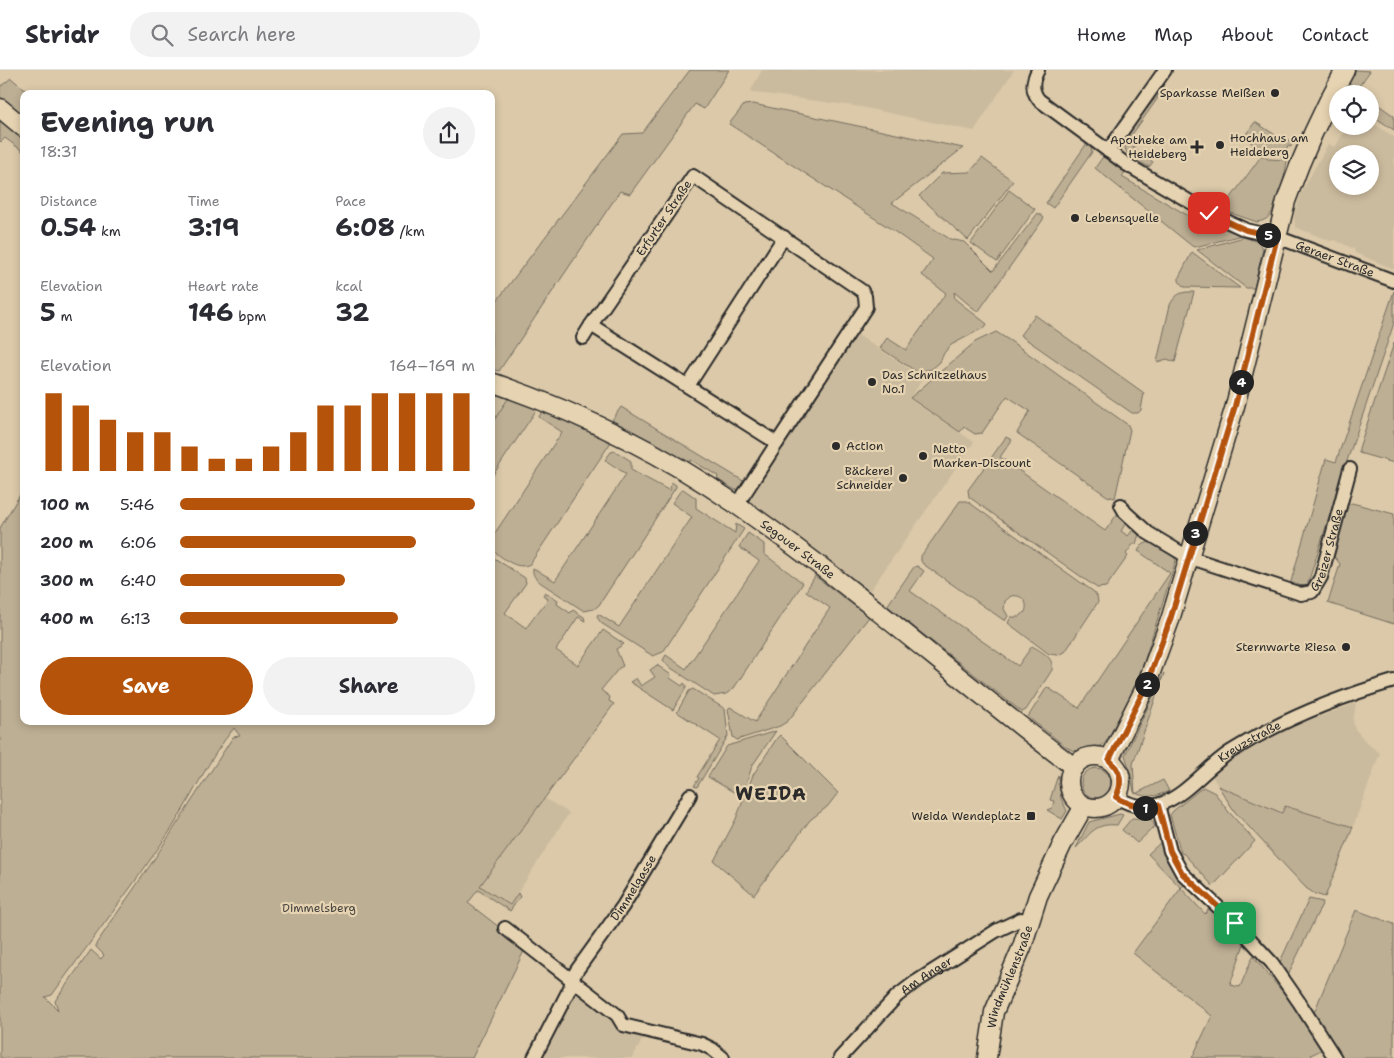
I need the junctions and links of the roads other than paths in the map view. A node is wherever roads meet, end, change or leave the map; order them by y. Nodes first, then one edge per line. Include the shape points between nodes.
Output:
1 (1038, 70) edge
2 (1165, 70) edge
3 (1345, 70) edge
4 (0, 108) edge
5 (20, 125) edge
6 (1105, 149) junction
7 (784, 237) junction
8 (1277, 237) junction
9 (1394, 281) edge
10 (591, 325) junction
11 (583, 338) dead end
12 (495, 383) edge
13 (688, 386) junction
14 (777, 443) junction
15 (1350, 469) dead end
16 (737, 504) junction
17 (1122, 505) dead end
18 (1188, 557) junction
19 (1394, 681) edge
20 (1109, 760) junction
21 (1074, 767) junction
22 (690, 795) dead end
23 (1116, 797) junction
24 (1158, 805) junction
25 (1084, 806) junction
26 (1030, 921) junction
27 (505, 928) dead end
28 (572, 980) junction
29 (534, 1058) edge
30 (723, 1058) edge
31 (840, 1058) edge
32 (987, 1058) edge
33 (1335, 1058) edge

1 - 6 street, Geraer Straße via 1033,86 1038,100
2 - 6 street
3 - 8 street via 1293,181
4 - 5 street
6 - 8 street, Geraer Straße via 1209,213 1246,230
7 - 10 street, Erfurter Straße via 693,176
7 - 13 street
7 - 14 street, Erfurter Straße via 862,291 866,307
8 - 9 street, Geraer Straße
8 - 18 street via 1235,406
10 - 11 street, Erfurter Straße
10 - 13 street
12 - 16 street, Segouer Straße via 596,423
13 - 14 street
14 - 16 street, Erfurter Straße
15 - 18 street, Greizer Straße via 1321,577 1312,592 1301,594
16 - 21 street, Segouer Straße via 871,605
17 - 18 street, Greizer Straße via 1140,527
18 - 20 street via 1153,670
19 - 24 street, Kreuzstraße via 1322,705 1273,727 1214,762 1179,795
20 - 21 street via 1089,757
20 - 23 street via 1121,780
21 - 25 street via 1069,783 1071,792
22 - 28 street, Dimmelgasse via 623,906
23 - 24 street, Kreuzstraße via 1144,808
23 - 25 street via 1102,807
24 - 33 street via 1170,851 1182,873 1272,963
25 - 26 street, Windmühlenstraße via 1038,896
26 - 31 street, Am Anger via 1021,919 996,931 914,983 897,996
26 - 32 street, Windmühlenstraße via 994,1012
27 - 28 street
28 - 29 street, Dimmelgasse
28 - 30 street via 617,1015 627,1027 702,1044

